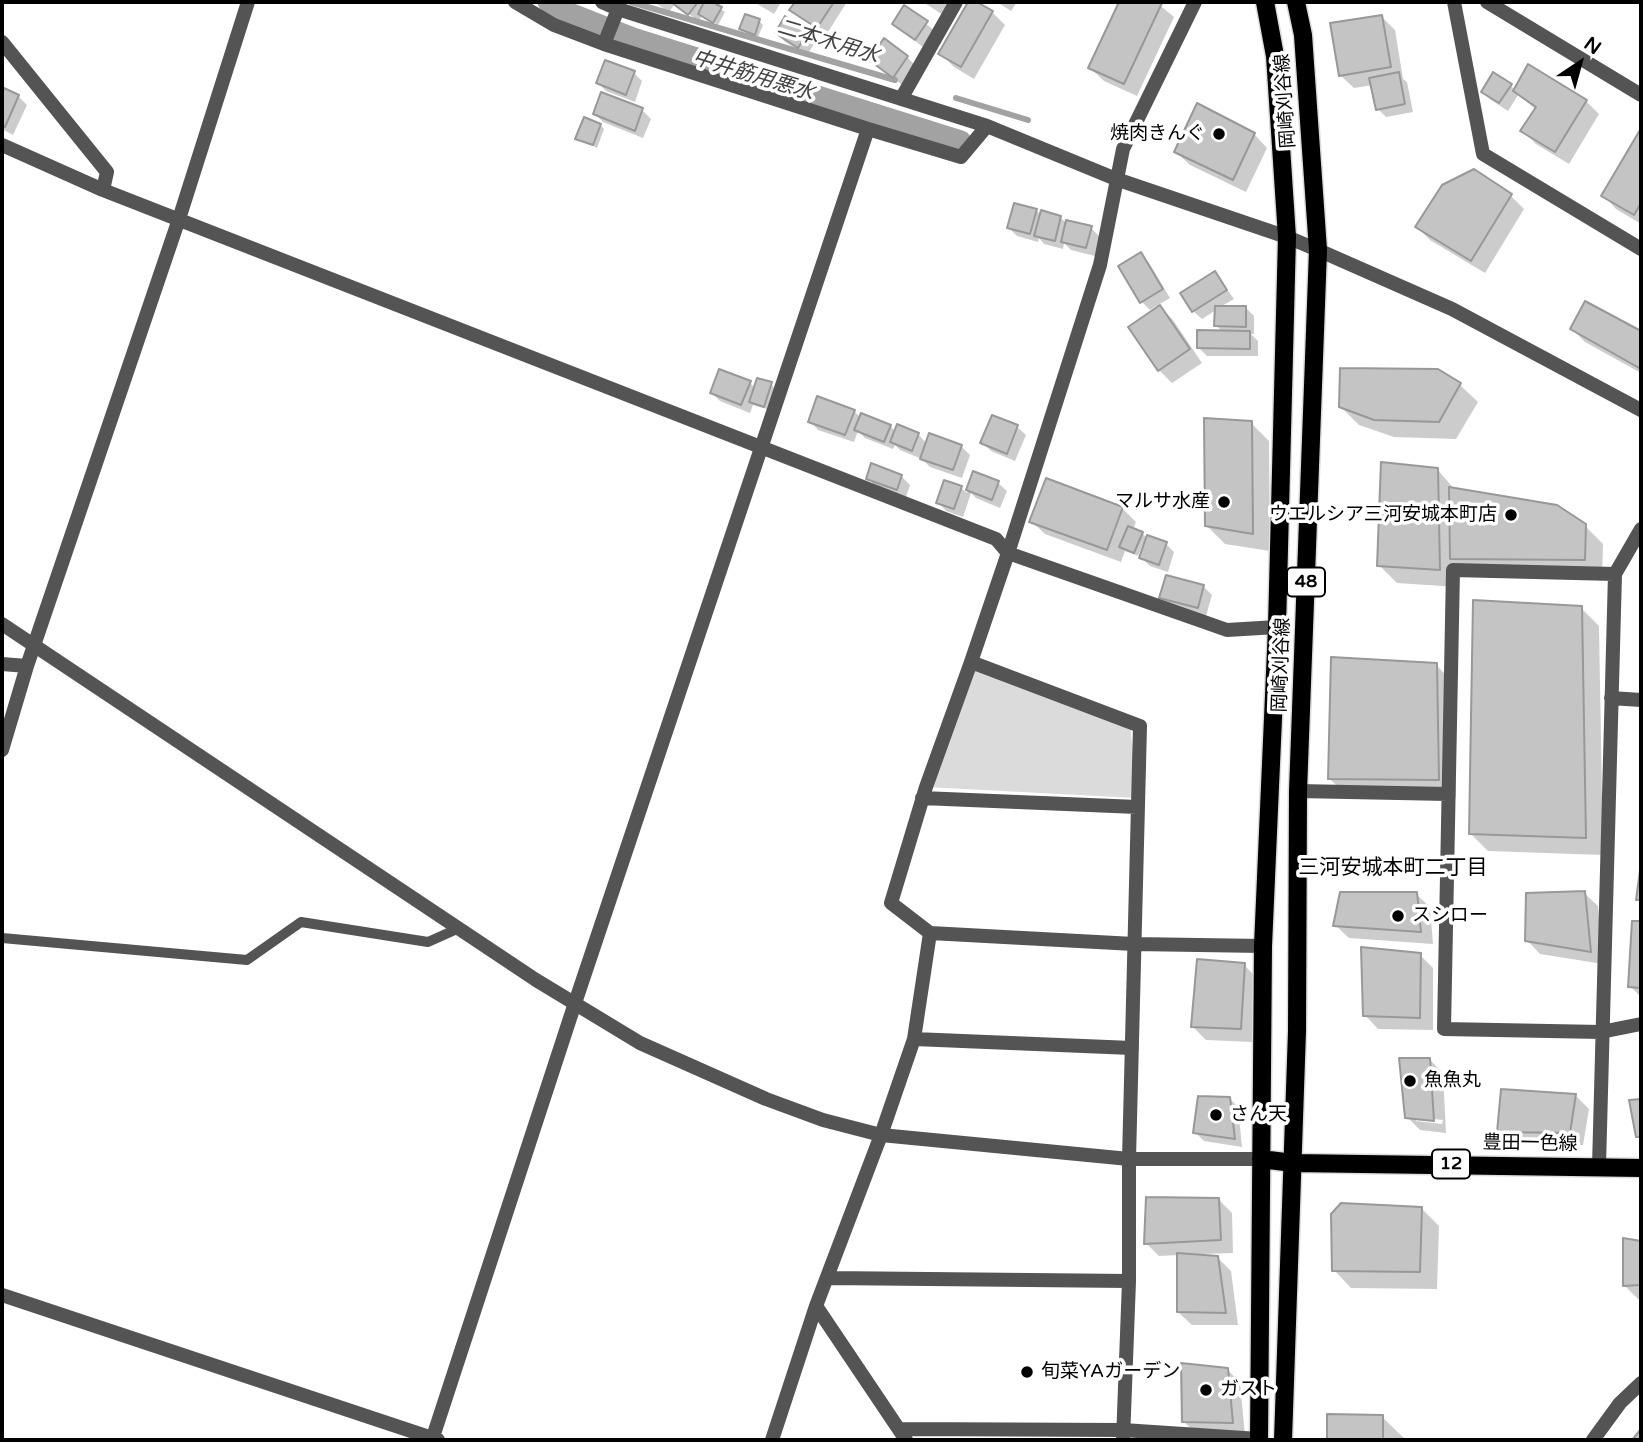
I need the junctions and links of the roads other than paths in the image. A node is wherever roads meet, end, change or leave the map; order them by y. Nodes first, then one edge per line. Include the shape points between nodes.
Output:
1 (248, 2) edge
2 (515, 2) edge
3 (604, 2) edge
4 (956, 2) edge
5 (1195, 2) edge
6 (1265, 2) edge
7 (1296, 2) edge
8 (1454, 2) edge
9 (1487, 2) edge
10 (618, 9) junction
11 (2, 43) edge
12 (604, 44) junction
13 (1641, 95) edge
14 (901, 99) junction
15 (987, 126) junction
16 (868, 129) junction
17 (2, 145) edge
18 (1116, 179) junction
19 (103, 190) junction
20 (179, 219) junction
21 (1287, 237) junction
22 (1641, 249) edge
23 (1318, 250) junction
24 (1641, 410) edge
25 (762, 447) junction
26 (1641, 529) edge
27 (1008, 553) junction
28 (1615, 574) junction
29 (2, 624) edge
30 (1277, 628) junction
31 (34, 644) junction
32 (971, 662) junction
33 (2, 664) edge
34 (27, 666) junction
35 (1611, 698) junction
36 (1641, 700) edge
37 (2, 750) edge
38 (1298, 791) junction
39 (1448, 794) junction
40 (922, 798) junction
41 (1137, 807) junction
42 (457, 929) junction
43 (930, 933) junction
44 (2, 938) edge
45 (1134, 944) junction
46 (1263, 946) junction
47 (575, 1003) junction
48 (1641, 1024) edge
49 (1601, 1032) junction
50 (914, 1039) junction
51 (1132, 1048) junction
52 (881, 1135) junction
53 (1129, 1159) junction
54 (1261, 1159) junction
55 (1293, 1163) junction
56 (1599, 1166) junction
57 (1641, 1168) edge
58 (828, 1278) junction
59 (1129, 1281) junction
60 (2, 1294) edge
61 (816, 1306) junction
62 (1641, 1383) edge
63 (902, 1435) edge
64 (1123, 1435) edge
65 (434, 1440) edge
66 (772, 1440) edge
67 (1259, 1440) edge
68 (1283, 1440) edge
69 (1593, 1440) edge

1 - 20 street
2 - 12 street
3 - 10 street
4 - 14 street
5 - 18 street via 1123,149
6 - 21 main road, 岡崎刈谷線 / 48 via 1275,56
7 - 23 main road, 岡崎刈谷線 / 48 via 1303,35
8 - 22 street via 1483,154
9 - 13 street
10 - 12 street
10 - 14 street
11 - 19 street via 107,172
12 - 16 street
14 - 15 street
15 - 16 street via 961,157
15 - 18 street
16 - 25 street
17 - 19 street
18 - 21 street
18 - 27 street via 1100,265
19 - 20 street
20 - 25 street
20 - 31 street
21 - 23 street
21 - 30 main road, 岡崎刈谷線 / 48
23 - 24 street via 1452,309
23 - 38 main road, 岡崎刈谷線 / 48
25 - 27 street via 996,539
25 - 47 street
26 - 28 street
27 - 30 street via 1227,630
27 - 32 street
28 - 35 street
28 - 39 street via 1453,570
29 - 31 street
30 - 46 main road, 岡崎刈谷線 / 48
31 - 34 street
31 - 42 street
32 - 40 street
32 - 41 street via 1140,726
33 - 34 street
34 - 37 street
35 - 36 street
35 - 49 street
38 - 39 street
38 - 55 main road, 岡崎刈谷線 / 48
39 - 49 street via 1444,1029
40 - 41 street
40 - 43 street via 891,903
41 - 45 street
42 - 44 street via 428,942 301,922 247,960
42 - 47 street
43 - 45 street
43 - 50 street
45 - 46 street
45 - 51 street
46 - 54 main road, 岡崎刈谷線 / 48
47 - 52 street via 640,1043 766,1098
47 - 65 street
48 - 49 street
49 - 56 street
50 - 51 street
50 - 52 street
51 - 53 street
52 - 53 street
52 - 58 street
53 - 54 street
53 - 59 street
54 - 55 main road, 豊田一色線 / 12
54 - 67 main road
55 - 56 main road, 豊田一色線 / 12
55 - 68 main road
56 - 57 main road, 豊田一色線 / 12
58 - 59 street
58 - 61 street
59 - 64 street
60 - 65 street
61 - 63 street
61 - 66 street
62 - 69 street
63 - 64 street
64 - 67 street

